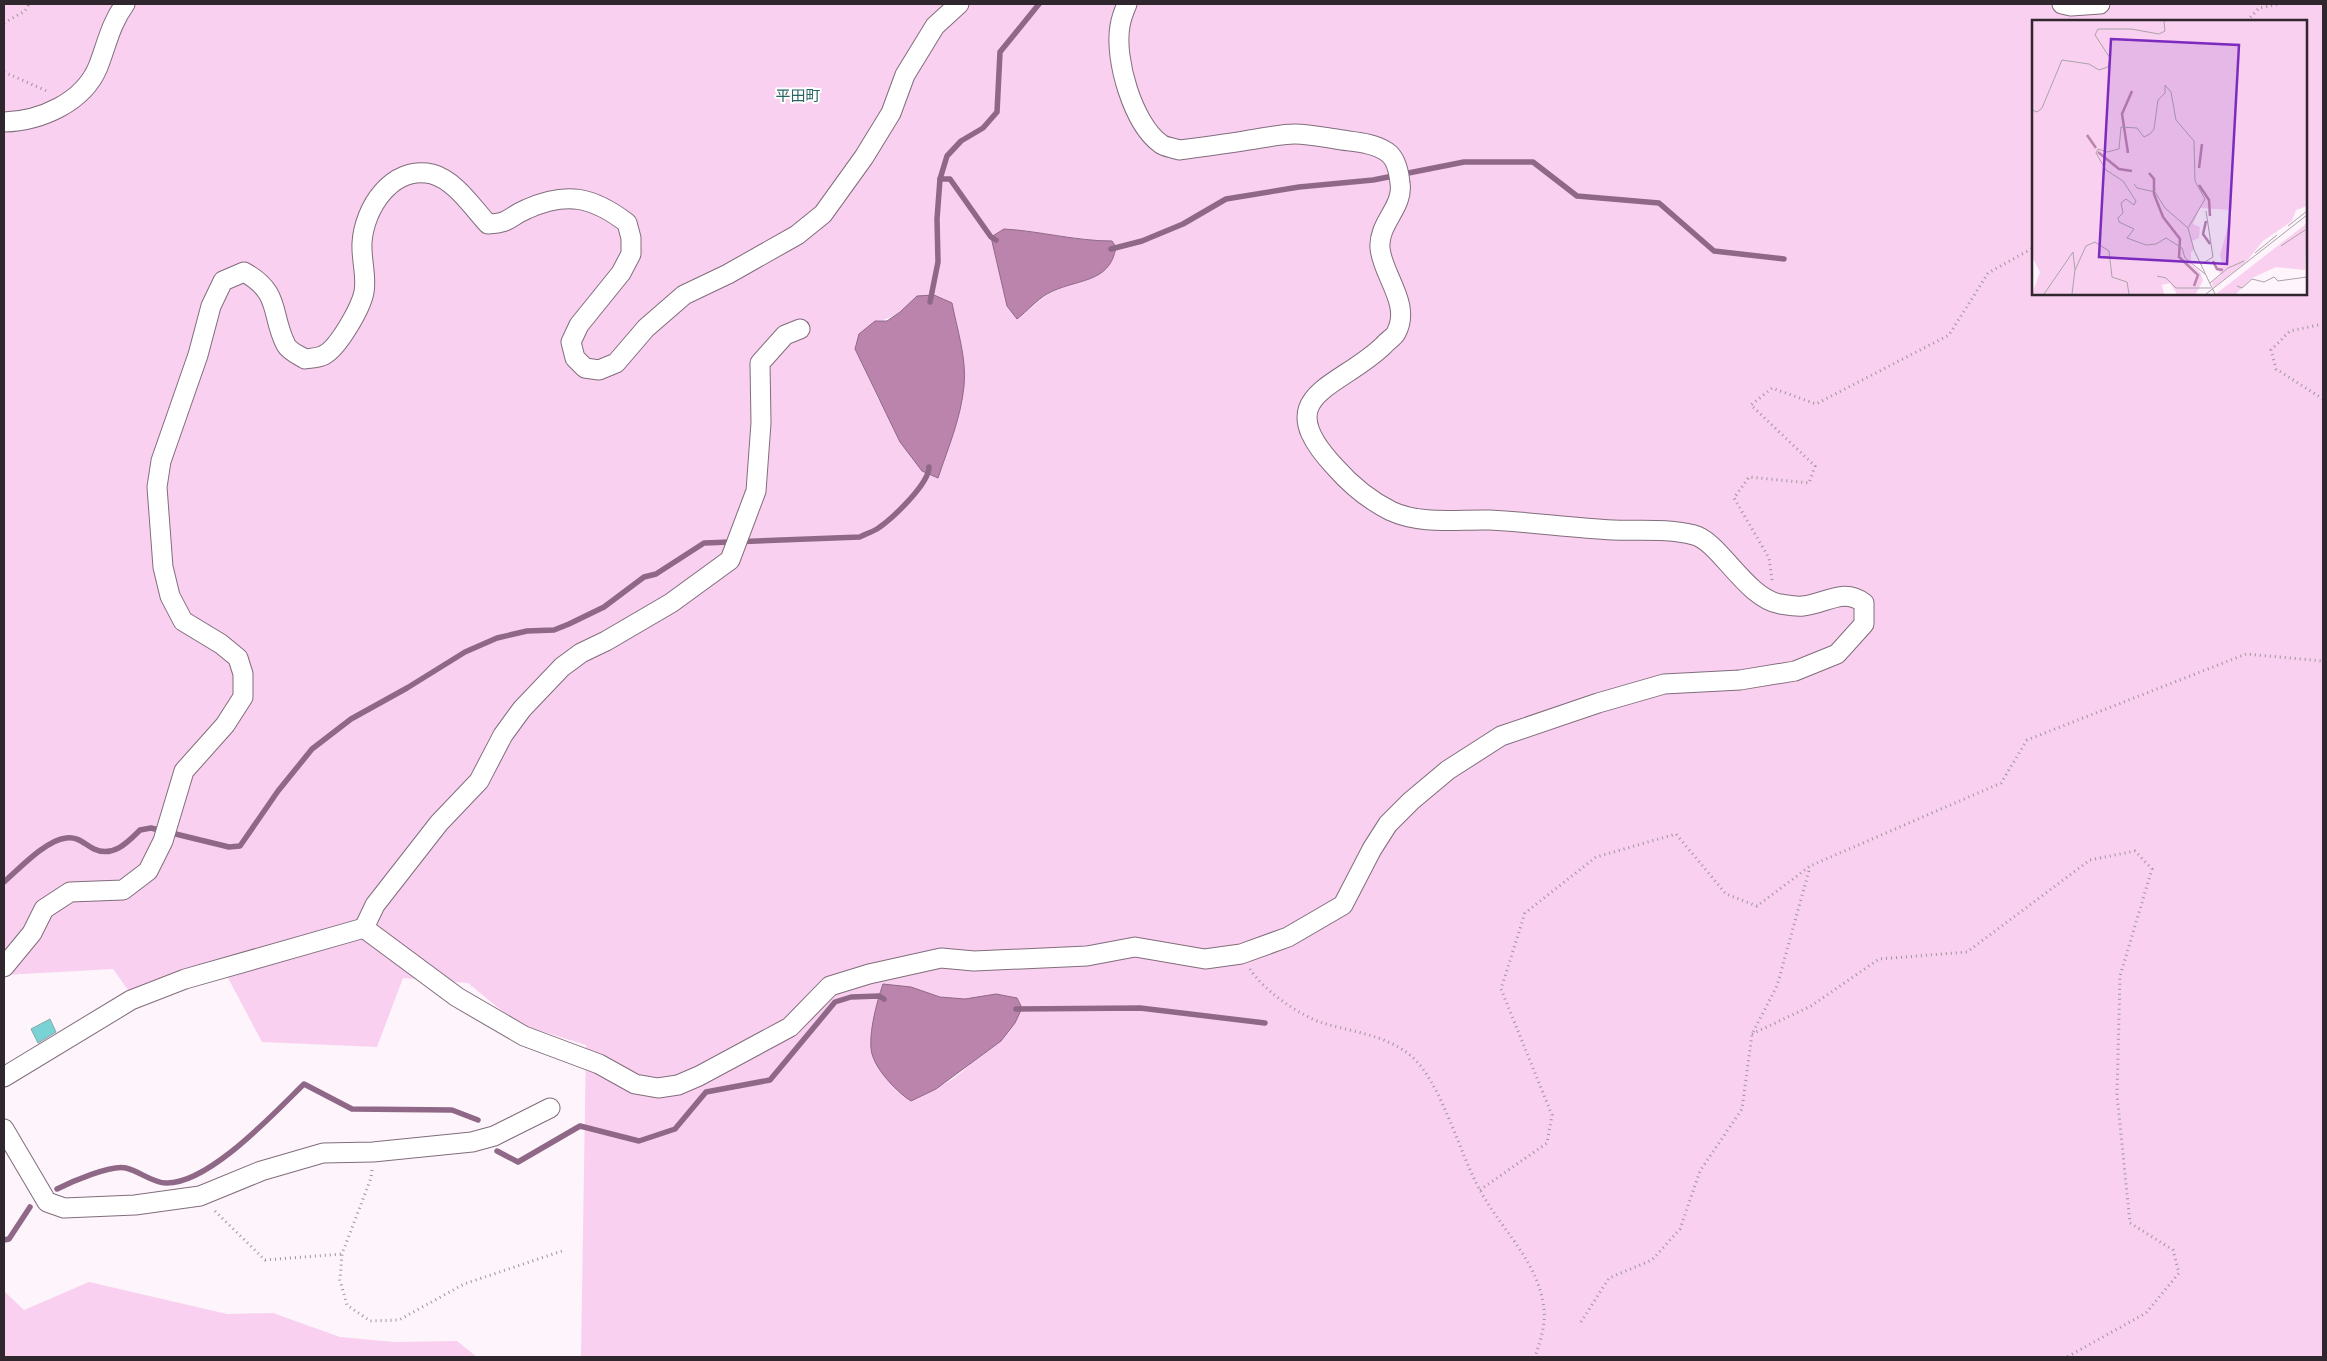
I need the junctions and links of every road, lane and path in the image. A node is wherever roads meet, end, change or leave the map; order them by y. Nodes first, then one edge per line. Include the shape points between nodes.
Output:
1 (29, 4) edge
2 (125, 4) edge
3 (959, 4) edge
4 (1127, 4) edge
5 (2062, 4) edge
6 (2100, 4) edge
7 (2280, 4) edge
8 (2248, 20) edge
9 (4, 23) edge
10 (4, 72) edge
11 (86, 85) junction
12 (4, 122) edge
13 (2032, 249) edge
14 (2323, 324) edge
15 (800, 329) dead end
16 (2323, 399) edge
17 (1776, 603) junction
18 (2323, 661) edge
19 (1810, 866) junction
20 (364, 928) junction
21 (1241, 954) junction
22 (4, 967) edge
23 (1752, 1034) junction
24 (4, 1077) edge
25 (550, 1108) dead end
26 (4, 1129) edge
27 (373, 1152) junction
28 (1480, 1190) junction
29 (200, 1196) junction
30 (565, 1250) dead end
31 (342, 1254) junction
32 (1581, 1322) dead end
33 (1535, 1357) edge
34 (2066, 1357) edge

1 - 9 path via 25,11
2 - 11 street via 114,20 97,68
3 - 22 street via 935,26 905,75 891,113 864,157 822,214 797,235 684,295 646,328 616,363 599,370 584,368 575,358 571,342 588,312 621,273 631,254 631,238 627,223 593,201 559,198 526,209 505,223 488,224 449,183 432,174 415,174 386,186 373,204 362,242 364,292 347,330 335,347 323,356 305,360 287,347 269,292 256,279 244,272 223,281 211,306 198,355 161,461 157,487 163,567 170,596 183,621 238,658 243,674 243,697 225,725 184,771 163,841 148,871 123,890 70,892 44,908 32,933
4 - 17 street via 1120,27 1125,83 1132,103 1161,145 1179,150 1295,134 1365,143 1387,152 1395,160 1401,185 1400,198 1381,230 1380,251 1397,295 1400,314 1396,332 1377,352 1318,390 1307,406 1308,426 1336,469 1366,495 1394,512 1430,520 1488,520 1698,535 1744,581
5 - 6 street
7 - 8 path via 2259,8
10 - 11 path via 48,92
11 - 12 street via 75,97 36,118
13 - 17 path via 1988,273 1950,335 1816,404 1772,388 1751,405 1815,466 1809,482 1749,477 1734,498 1769,558
14 - 16 path via 2290,330 2271,350 2276,369
15 - 20 street via 785,335 760,363 761,423 756,491 730,560 671,603 562,667 522,709 503,735 479,781 439,823 375,905
17 - 21 street via 1802,606 1839,596 1855,597 1864,603 1864,624 1838,654 1795,672 1740,680 1664,684 1501,736 1448,770 1388,824 1343,905 1288,938
18 - 19 path via 2246,654 2027,740 2000,783
19 - 23 path via 1777,986
19 - 28 path via 1757,906 1726,894 1676,834 1596,857 1525,913 1501,989 1552,1115 1547,1143
20 - 21 street via 457,997 524,1036 599,1064 635,1084 658,1088 700,1076 790,1027 830,986 897,967 941,958 974,961 1087,956 1135,947 1205,959
20 - 24 street via 185,979 131,1000
21 - 28 path via 1252,972 1290,1006 1320,1022 1383,1040 1411,1056 1425,1073 1444,1108
23 - 32 path via 1742,1109 1700,1171 1680,1229 1652,1260 1610,1278
23 - 34 path via 1812,1006 1879,959 1967,952 2090,860 2135,851 2152,869 2120,976 2117,1095 2130,1223 2173,1250 2179,1273 2146,1313
25 - 27 street via 494,1136 472,1142
26 - 29 street via 47,1202 64,1208
27 - 29 street via 323,1153 260,1171
27 - 31 path via 371,1178
28 - 33 path via 1531,1266 1543,1302 1544,1331
29 - 31 path via 265,1260
30 - 31 path via 464,1284 399,1320 370,1321 347,1305 340,1280

